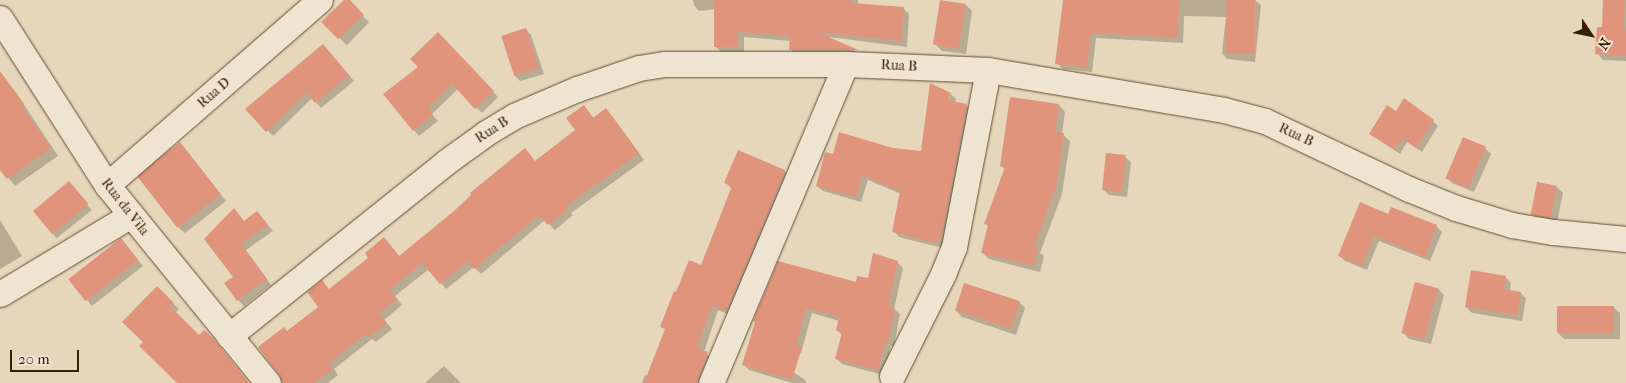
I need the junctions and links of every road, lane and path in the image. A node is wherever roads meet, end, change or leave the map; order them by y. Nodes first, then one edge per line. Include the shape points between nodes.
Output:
1 (320, 0) edge
2 (0, 18) edge
3 (846, 64) junction
4 (988, 70) junction
5 (107, 185) junction
6 (131, 215) junction
7 (1626, 239) edge
8 (0, 294) edge
9 (229, 336) junction
10 (892, 376) dead end
11 (268, 383) edge
12 (712, 383) edge

1 - 5 street, Rua D
2 - 5 street, Rua da Vila
3 - 4 street, Rua B
3 - 9 street, Rua B via 666,64 639,68 514,116 446,162
3 - 12 street
4 - 7 street, Rua B via 1224,110 1265,121 1456,208 1512,225
4 - 10 street via 954,247
5 - 6 street, Rua da Vila
6 - 8 street
6 - 9 street, Rua da Vila
9 - 11 street, Rua da Vila

